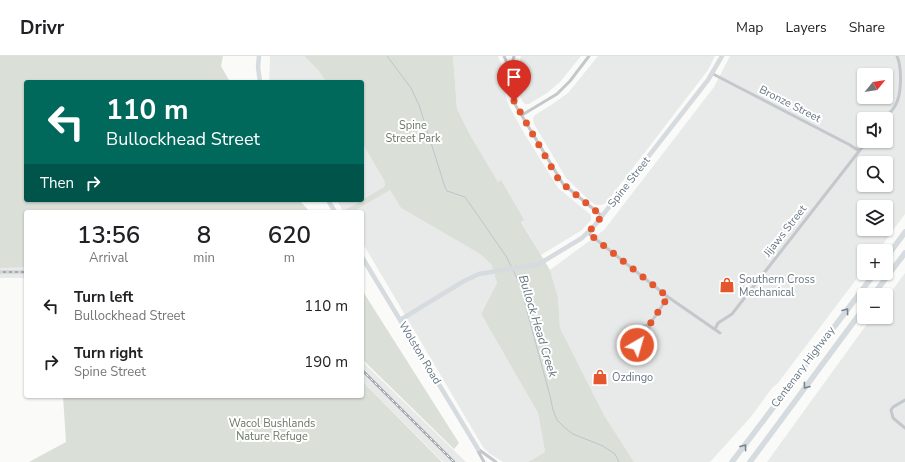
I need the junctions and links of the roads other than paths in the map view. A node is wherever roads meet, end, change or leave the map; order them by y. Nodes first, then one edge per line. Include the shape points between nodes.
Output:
1 (259, 56) edge
2 (504, 56) edge
3 (514, 56) edge
4 (590, 56) edge
5 (722, 56) edge
6 (897, 56) edge
7 (510, 72) junction
8 (713, 74) junction
9 (260, 80) edge
10 (890, 112) edge
11 (522, 115) junction
12 (861, 148) edge
13 (859, 151) junction
14 (602, 216) junction
15 (905, 232) edge
16 (588, 233) junction
17 (893, 248) edge
18 (905, 253) edge
19 (364, 260) edge
20 (870, 280) edge
21 (878, 288) edge
22 (668, 297) junction
23 (857, 317) edge
24 (400, 320) junction
25 (650, 324) junction
26 (715, 329) junction
27 (720, 333) dead end
28 (905, 400) edge
29 (905, 428) edge
30 (478, 449) junction
31 (484, 462) edge
32 (496, 462) edge
33 (732, 462) edge
34 (750, 462) edge

1 - 9 street
2 - 7 street
3 - 7 street
4 - 11 street via 560,91
5 - 8 street, Spine Street
6 - 10 street via 900,89 895,105
7 - 11 street via 514,101
8 - 13 street, Bronze Street
8 - 14 street, Spine Street
11 - 14 street via 563,184
12 - 13 street, Jijaws Street
13 - 26 street, Jijaws Street via 732,314 718,323
14 - 16 street, Spine Street
15 - 17 highway
16 - 22 street
16 - 24 street, Spine Street via 539,264 479,274 470,278
18 - 21 highway
19 - 24 street, Wolston Road
33 -> 20 highway, Centenary Highway
22 - 25 street
22 - 26 street
23 -> 34 highway, Centenary Highway
24 - 30 street, Wolston Road
25 - 25 street via 643,343 632,344 630,340 633,333
26 - 27 street
28 - 29 street via 891,410 893,418
30 - 31 street, Wolston Road
30 - 32 street, Wolston Road

